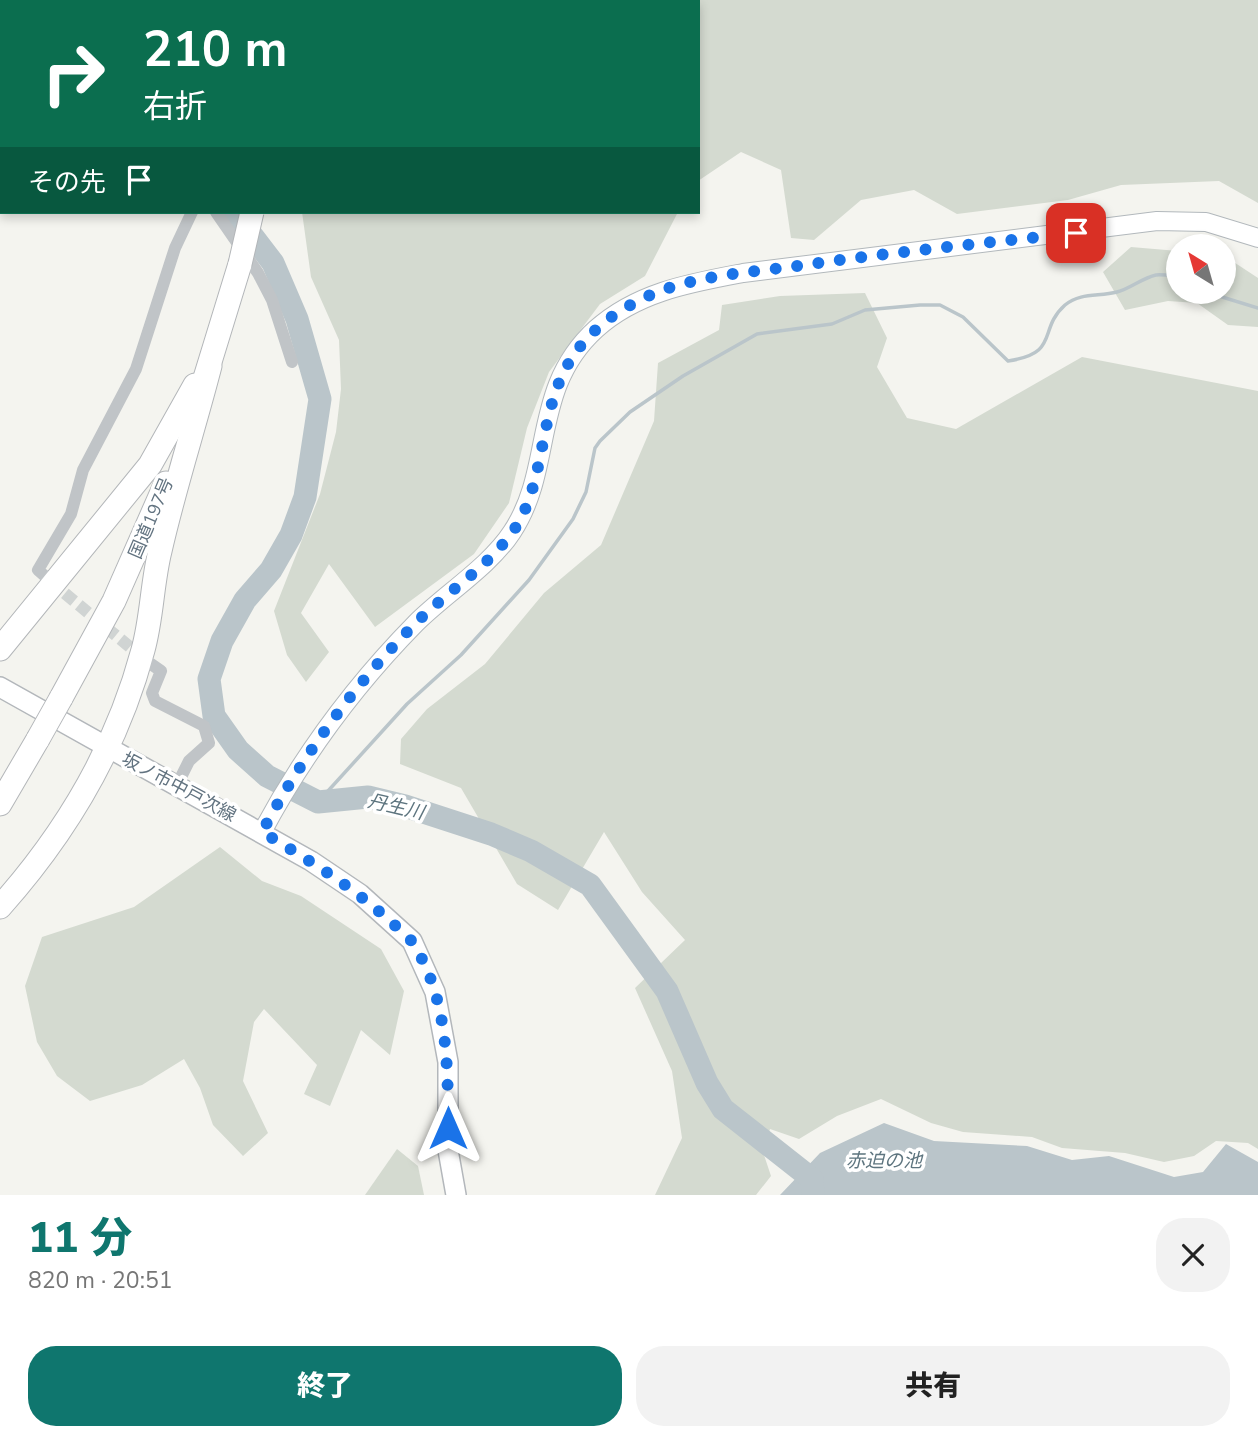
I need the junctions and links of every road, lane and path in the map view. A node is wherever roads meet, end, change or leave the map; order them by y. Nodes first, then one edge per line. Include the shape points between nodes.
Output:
1 (191, 214) edge
2 (217, 214) edge
3 (252, 214) edge
4 (1258, 238) edge
5 (240, 264) junction
6 (292, 362) dead end
7 (210, 366) junction
8 (46, 578) dead end
9 (0, 649) edge
10 (151, 664) dead end
11 (0, 687) edge
12 (109, 750) junction
13 (176, 787) junction
14 (0, 804) edge
15 (262, 832) junction
16 (0, 907) edge
17 (456, 1195) edge

1 - 8 street via 175,248 136,369 83,470 71,514 38,570
2 - 6 street via 272,300
3 - 5 highway, 国道197号, bridge
4 - 15 street via 1206,222 1157,221 743,273 686,284 636,302 595,330 555,388 532,486 512,533 388,652 299,771
5 - 7 highway, 国道197号
5 - 9 highway via 205,361 166,440
7 - 12 highway via 160,551 144,649
7 - 14 highway, 国道197号, bridge via 137,551
10 - 13 street via 161,671 152,693 155,701 204,726 209,743 189,761
11 - 12 main road, 坂ノ市中戸次線
12 - 13 main road, 坂ノ市中戸次線
12 - 16 highway via 64,825
13 - 15 main road, 坂ノ市中戸次線
15 - 17 main road, 坂ノ市中戸次線 via 360,894 412,941 435,992 448,1062 448,1150

